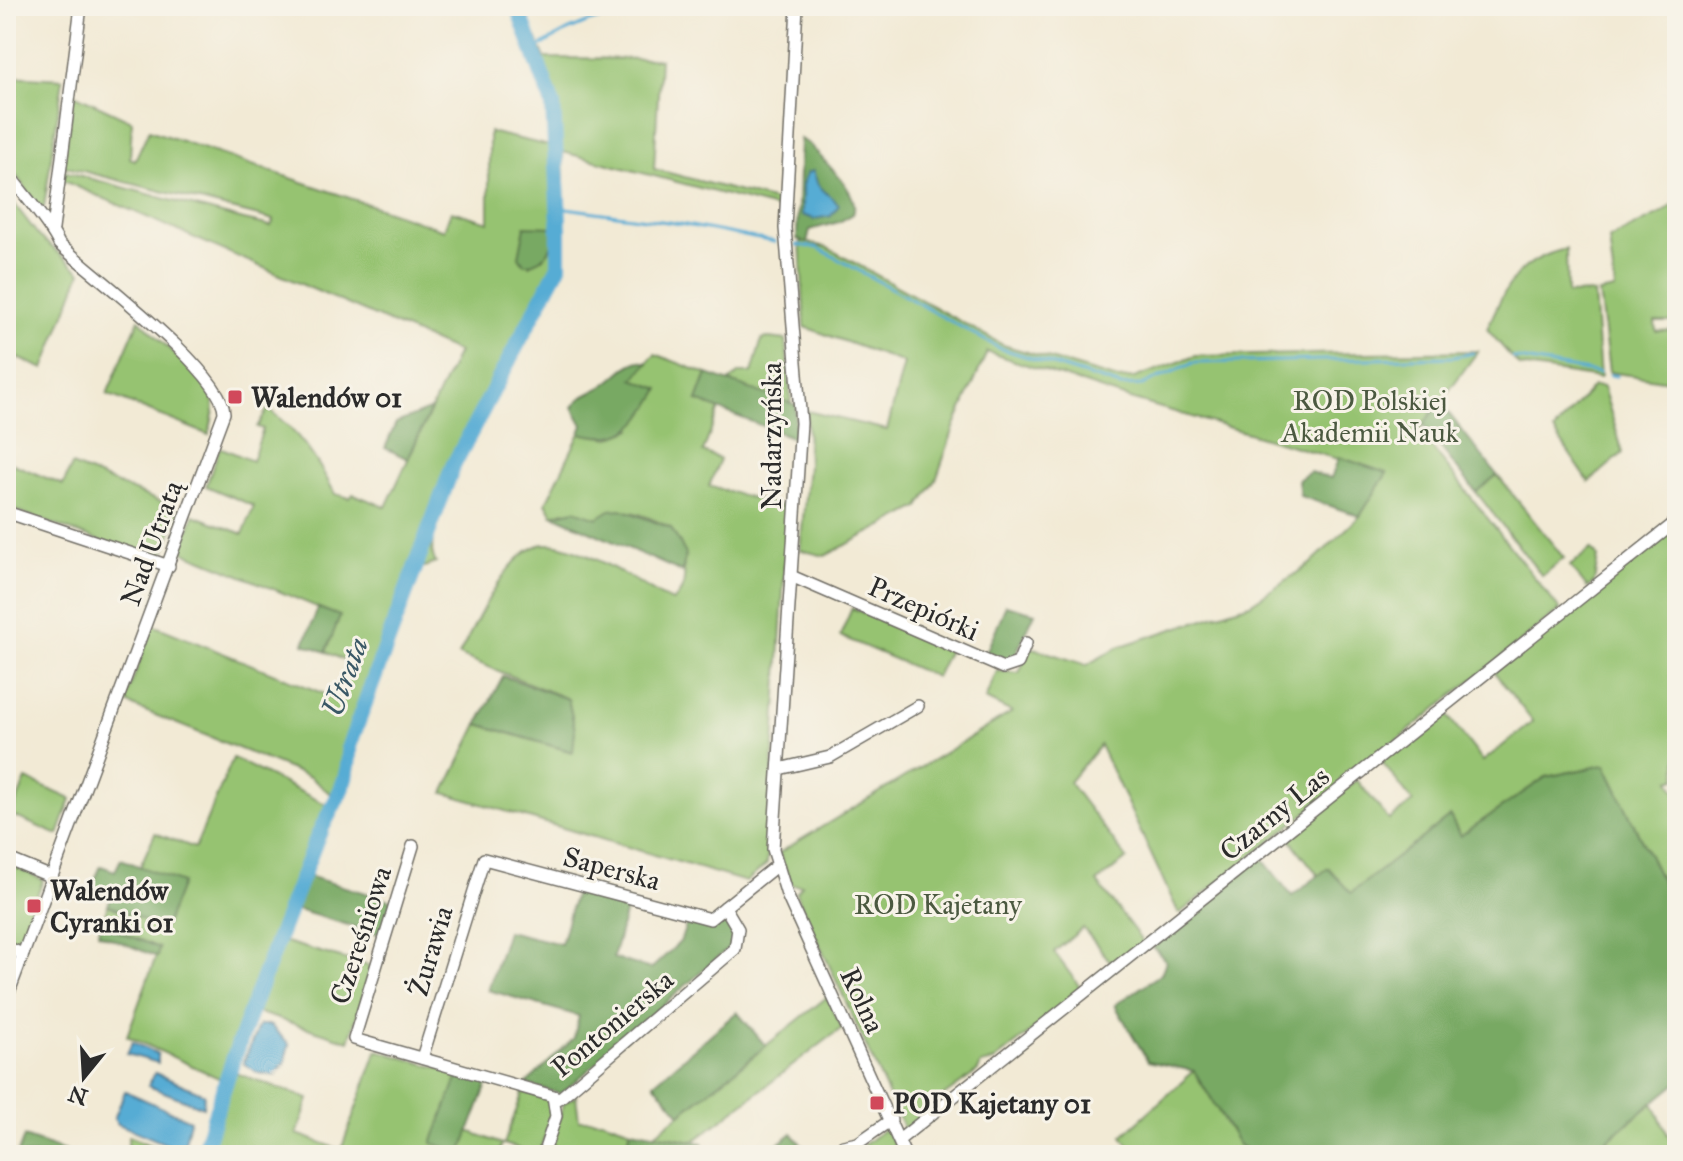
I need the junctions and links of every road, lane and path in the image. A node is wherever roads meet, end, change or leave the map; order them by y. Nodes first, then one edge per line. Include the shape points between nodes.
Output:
1 (81, 6) edge
2 (797, 6) edge
3 (6, 171) edge
4 (53, 229) junction
5 (6, 512) edge
6 (1677, 521) edge
7 (169, 566) junction
8 (791, 576) junction
9 (1026, 643) dead end
10 (918, 706) dead end
11 (779, 769) junction
12 (413, 846) dead end
13 (6, 858) edge
14 (484, 859) joint
15 (776, 866) junction
16 (52, 877) junction
17 (725, 907) junction
18 (6, 947) edge
19 (23, 954) junction
20 (6, 1000) edge
21 (354, 1039) joint
22 (422, 1058) junction
23 (553, 1096) junction
24 (891, 1120) junction
25 (899, 1140) junction
26 (543, 1155) edge
27 (831, 1155) edge
28 (905, 1155) edge

1 - 4 street
2 - 8 street, Nadarzyńska via 785,228 801,423
3 - 4 street, Nad Utratą via 34,212
4 - 7 street, Nad Utratą via 59,244 203,372 224,400 224,413
5 - 7 street
6 - 25 street, Czarny Las
7 - 16 street, Nad Utratą
8 - 9 street, Przepiórki via 1003,668 1018,663
8 - 11 street, Nadarzyńska
10 - 11 street via 830,757
11 - 15 street, Nadarzyńska
12 - 21 street, Czereśniowa
13 - 16 street
14 - 17 street, Saperska via 710,919
14 - 22 street, Żurawia
15 - 17 street
15 - 24 street, Rolna
16 - 19 street, Nad Utratą
17 - 23 street, Pontonierska via 738,929 735,949 566,1095
18 - 19 street
19 - 20 street, Nad Utratą
21 - 22 street, Pontonierska
22 - 23 street, Pontonierska
23 - 26 street via 556,1116
24 - 25 street, Rolna
24 - 27 street
25 - 28 street, Rolna

